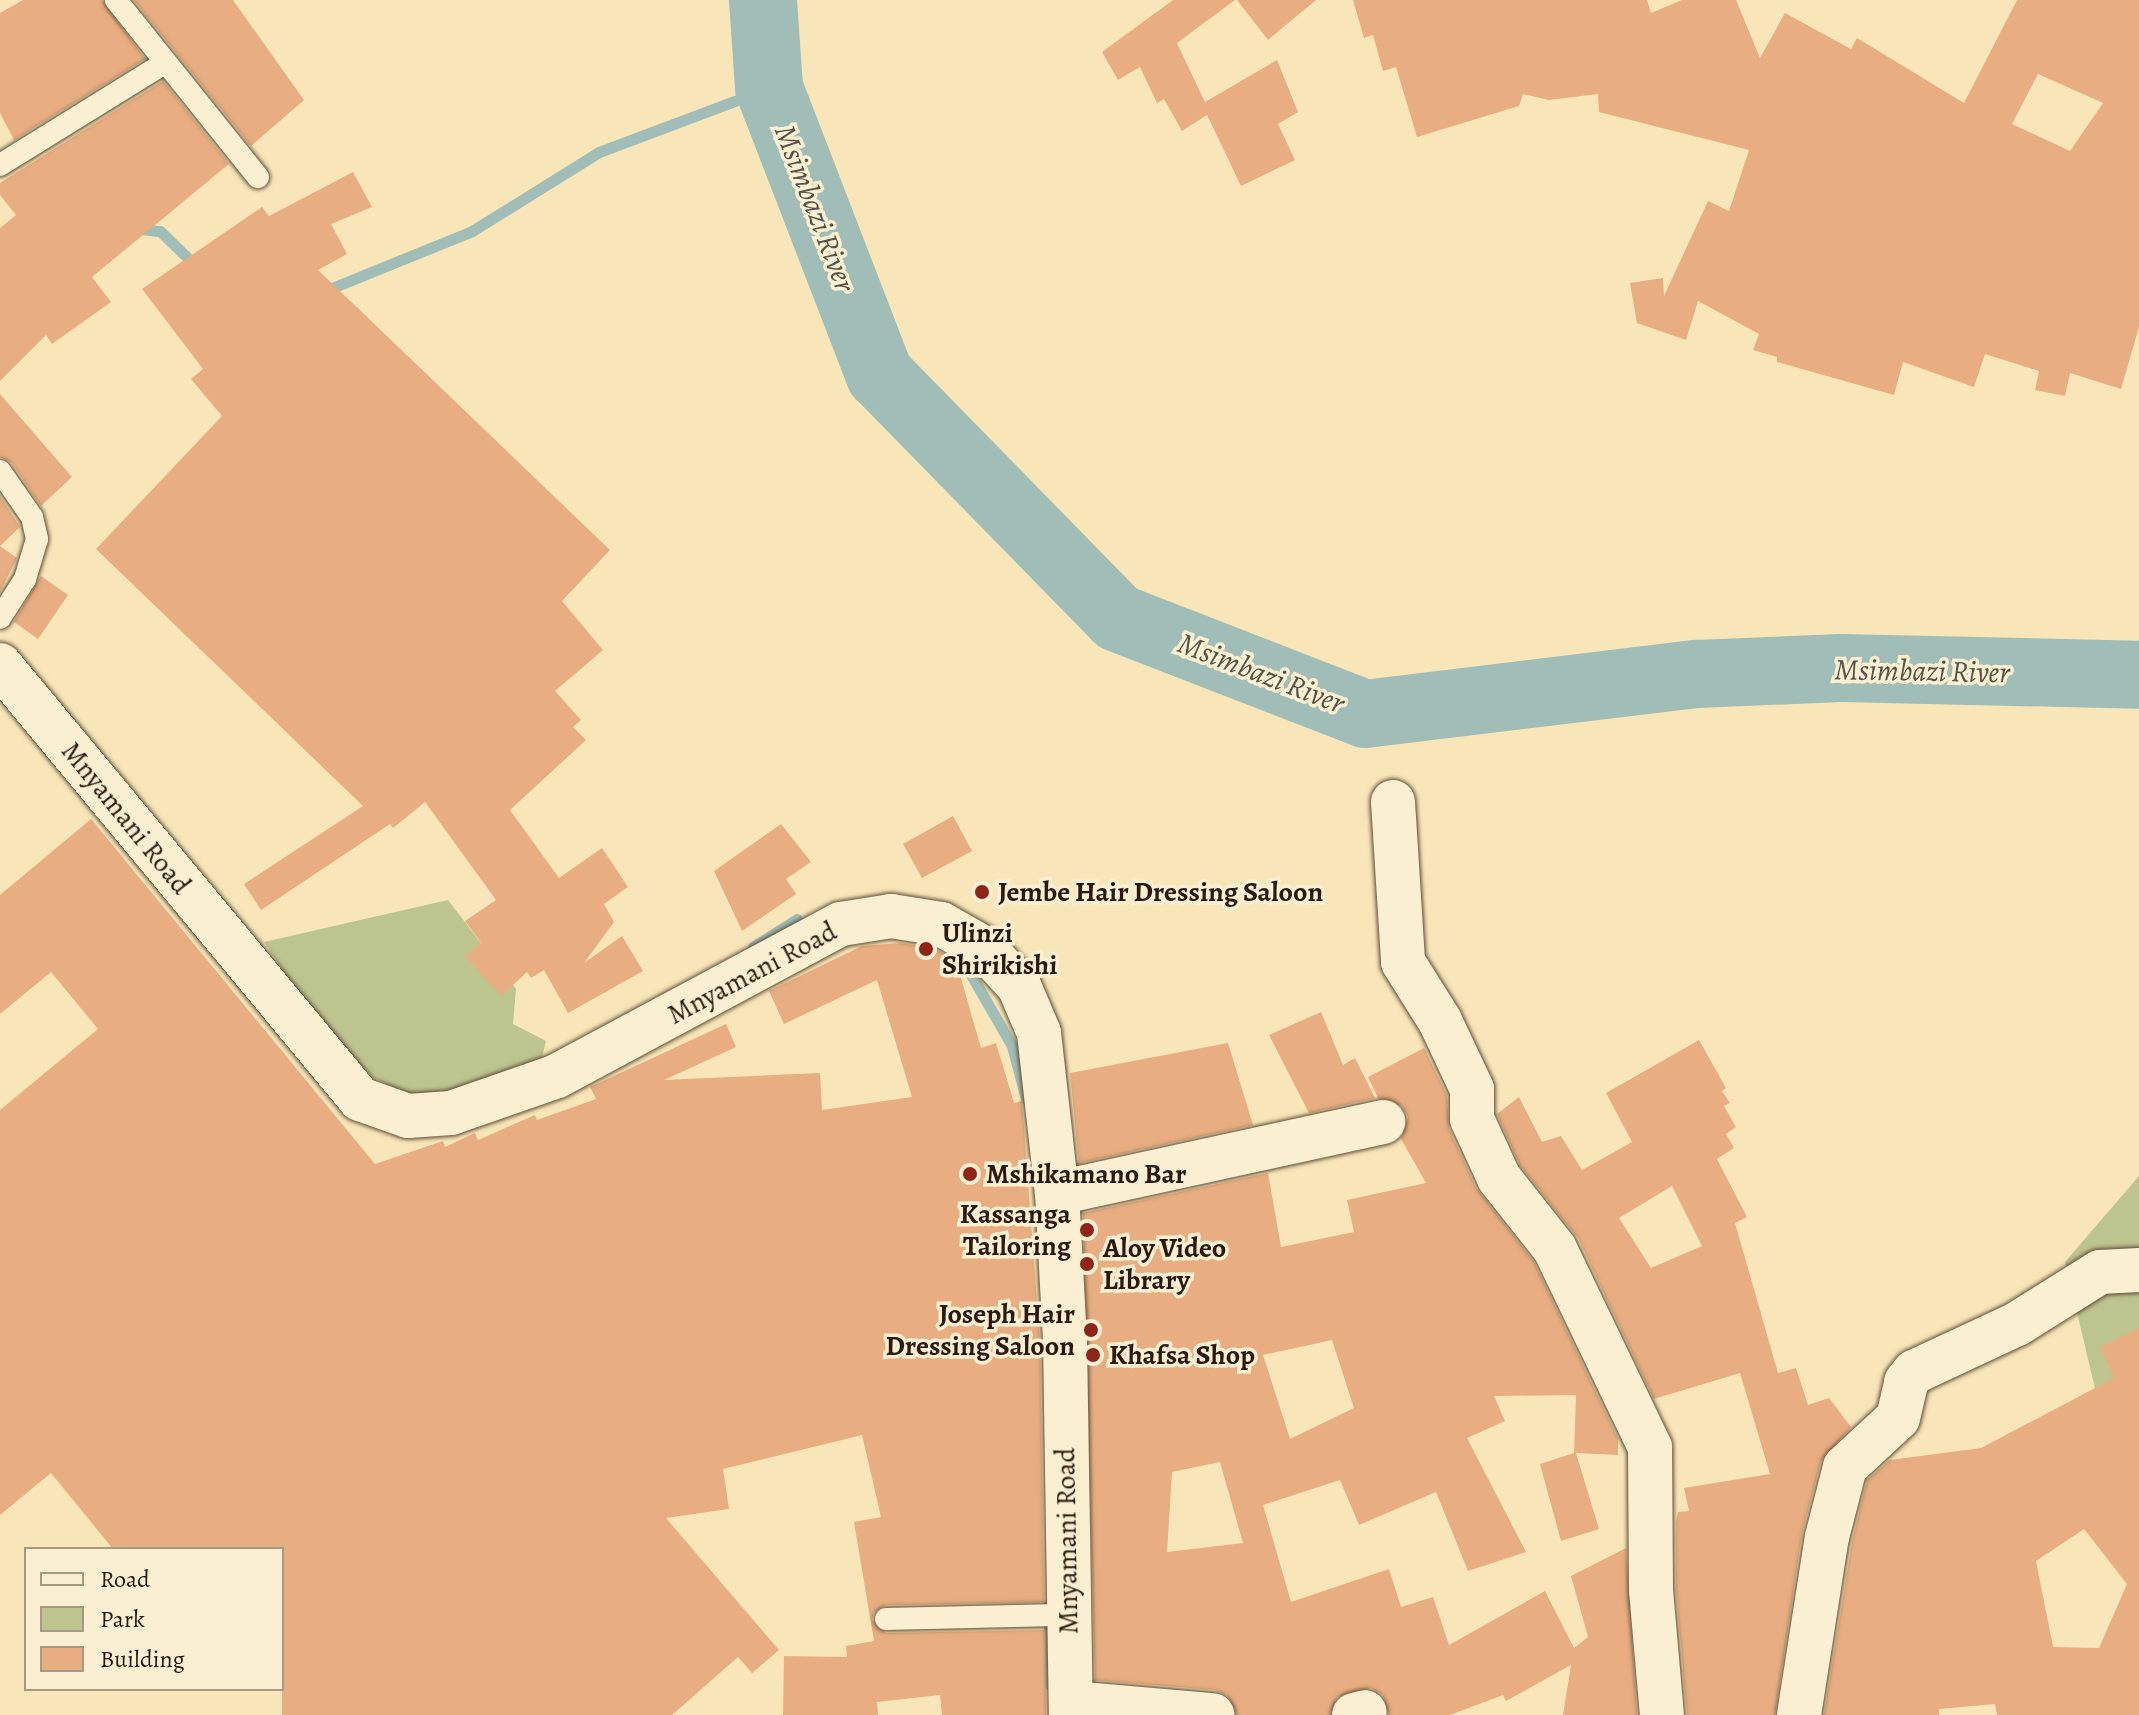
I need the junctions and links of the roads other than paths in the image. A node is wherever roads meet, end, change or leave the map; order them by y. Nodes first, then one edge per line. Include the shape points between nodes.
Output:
1 (116, 0) edge
2 (163, 64) junction
3 (0, 165) edge
4 (258, 177) dead end
5 (0, 471) edge
6 (0, 618) edge
7 (0, 666) edge
8 (1393, 802) dead end
9 (1383, 1122) dead end
10 (1057, 1193) junction
11 (2139, 1270) edge
12 (1068, 1615) junction
13 (886, 1619) dead end
14 (1071, 1709) edge
15 (1212, 1715) edge
16 (1662, 1715) edge
17 (1799, 1715) edge

1 - 2 lane
2 - 3 lane
2 - 4 lane
5 - 6 lane via 32,517 37,539 25,579
7 - 10 street, Mnyamani Road via 360,1099 408,1116 451,1113 495,1099 557,1076 841,924 891,916 941,924 985,949 1019,986 1039,1033
8 - 16 street via 1403,962 1440,1021 1472,1089 1472,1119 1499,1178 1555,1249 1650,1447 1651,1590
9 - 10 street
10 - 12 street, Mnyamani Road
11 - 17 street via 2100,1272 2017,1324 1914,1372 1906,1382 1898,1418 1845,1467 1827,1537
12 - 13 lane
12 - 14 street, Mnyamani Road
14 - 15 street

